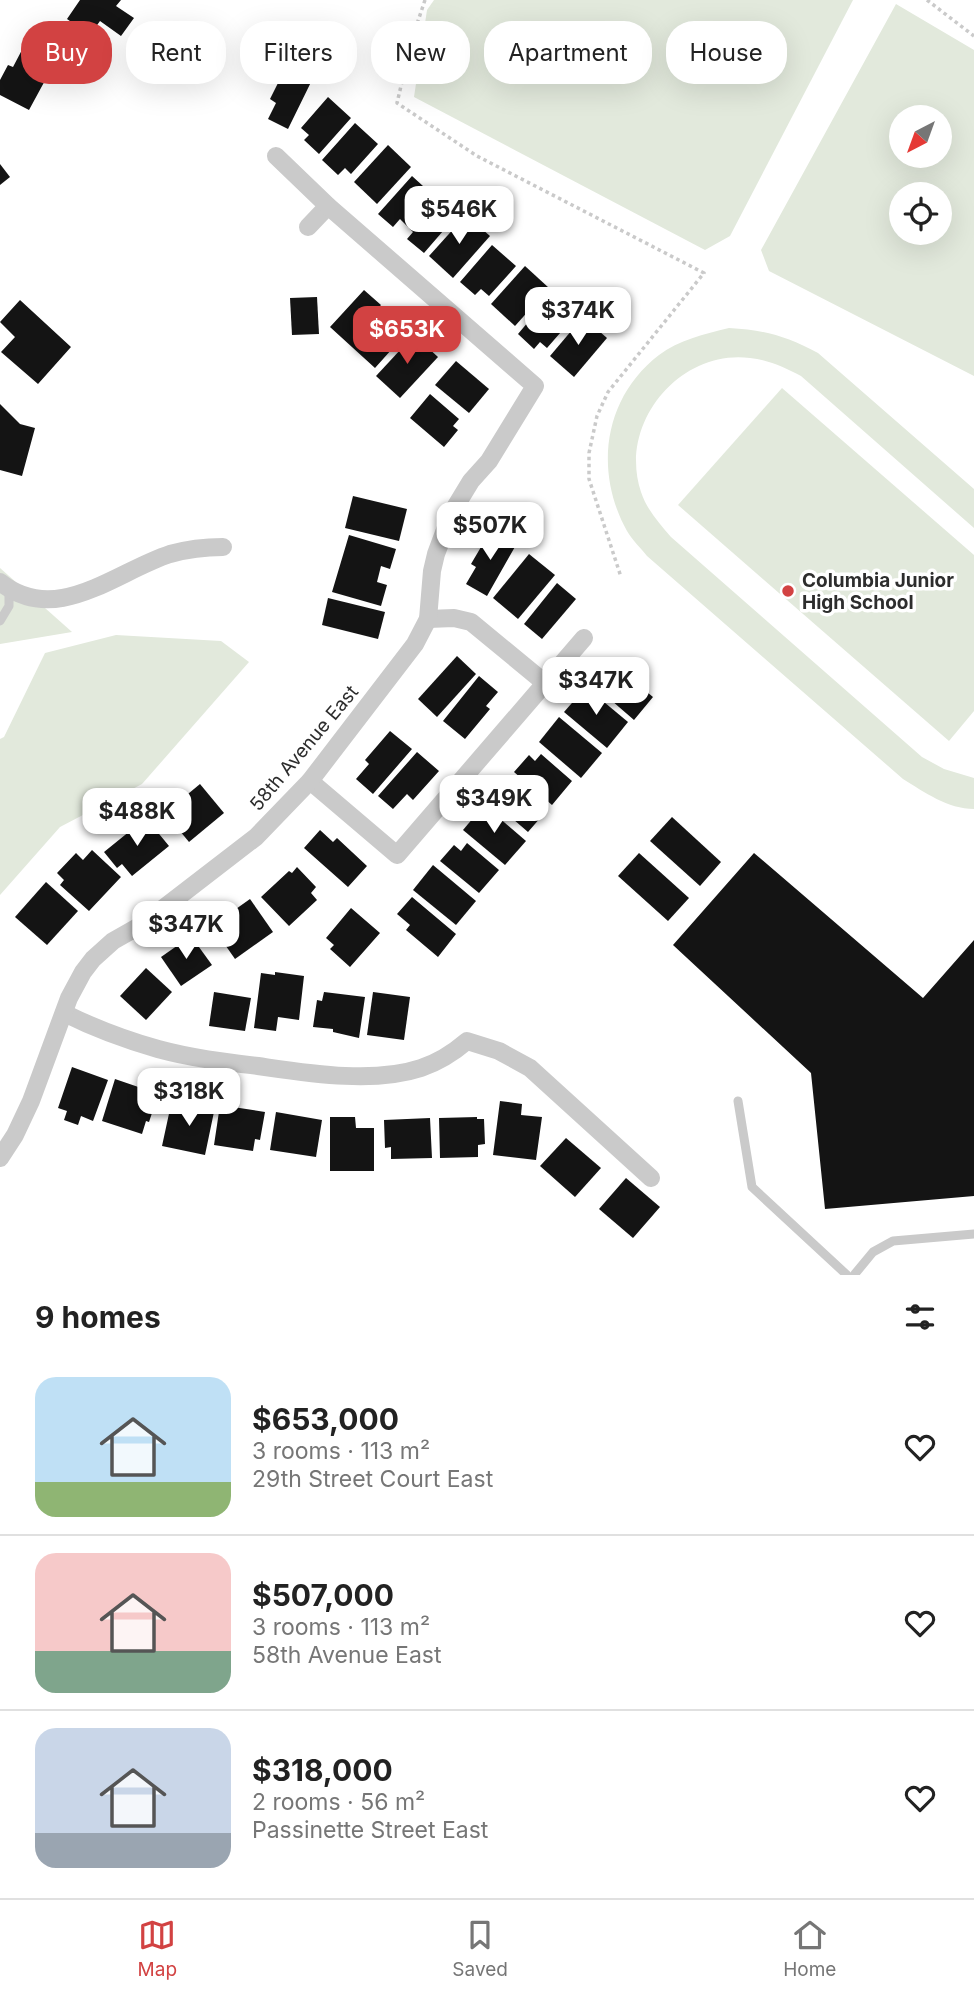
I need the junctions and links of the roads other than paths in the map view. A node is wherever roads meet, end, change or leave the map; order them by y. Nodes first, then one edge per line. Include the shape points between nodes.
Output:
1 (276, 156) dead end
2 (328, 206) junction
3 (309, 227) dead end
4 (223, 547) dead end
5 (4, 586) edge
6 (428, 619) junction
7 (0, 621) edge
8 (584, 638) dead end
9 (545, 683) junction
10 (310, 781) junction
11 (64, 1013) junction
12 (738, 1101) dead end
13 (0, 1158) edge
14 (651, 1178) dead end
15 (974, 1234) edge
16 (847, 1275) edge
17 (854, 1275) edge

1 - 2 street
2 - 3 street
2 - 6 street, 58th Avenue East via 535,386 451,514 434,562
4 - 5 street via 168,555 64,597 30,599
5 - 7 lane via 9,606
6 - 9 street via 471,622
6 - 10 street, 58th Avenue East via 415,644
8 - 9 street
9 - 10 street via 397,855
10 - 11 street, 58th Avenue East via 256,837 102,950 83,972
11 - 13 street, 58th Avenue East via 16,1135
11 - 14 street via 157,1049 324,1074 407,1072 436,1062 467,1041 530,1068
12 - 16 lane via 752,1187
15 - 17 lane via 893,1241 873,1252

